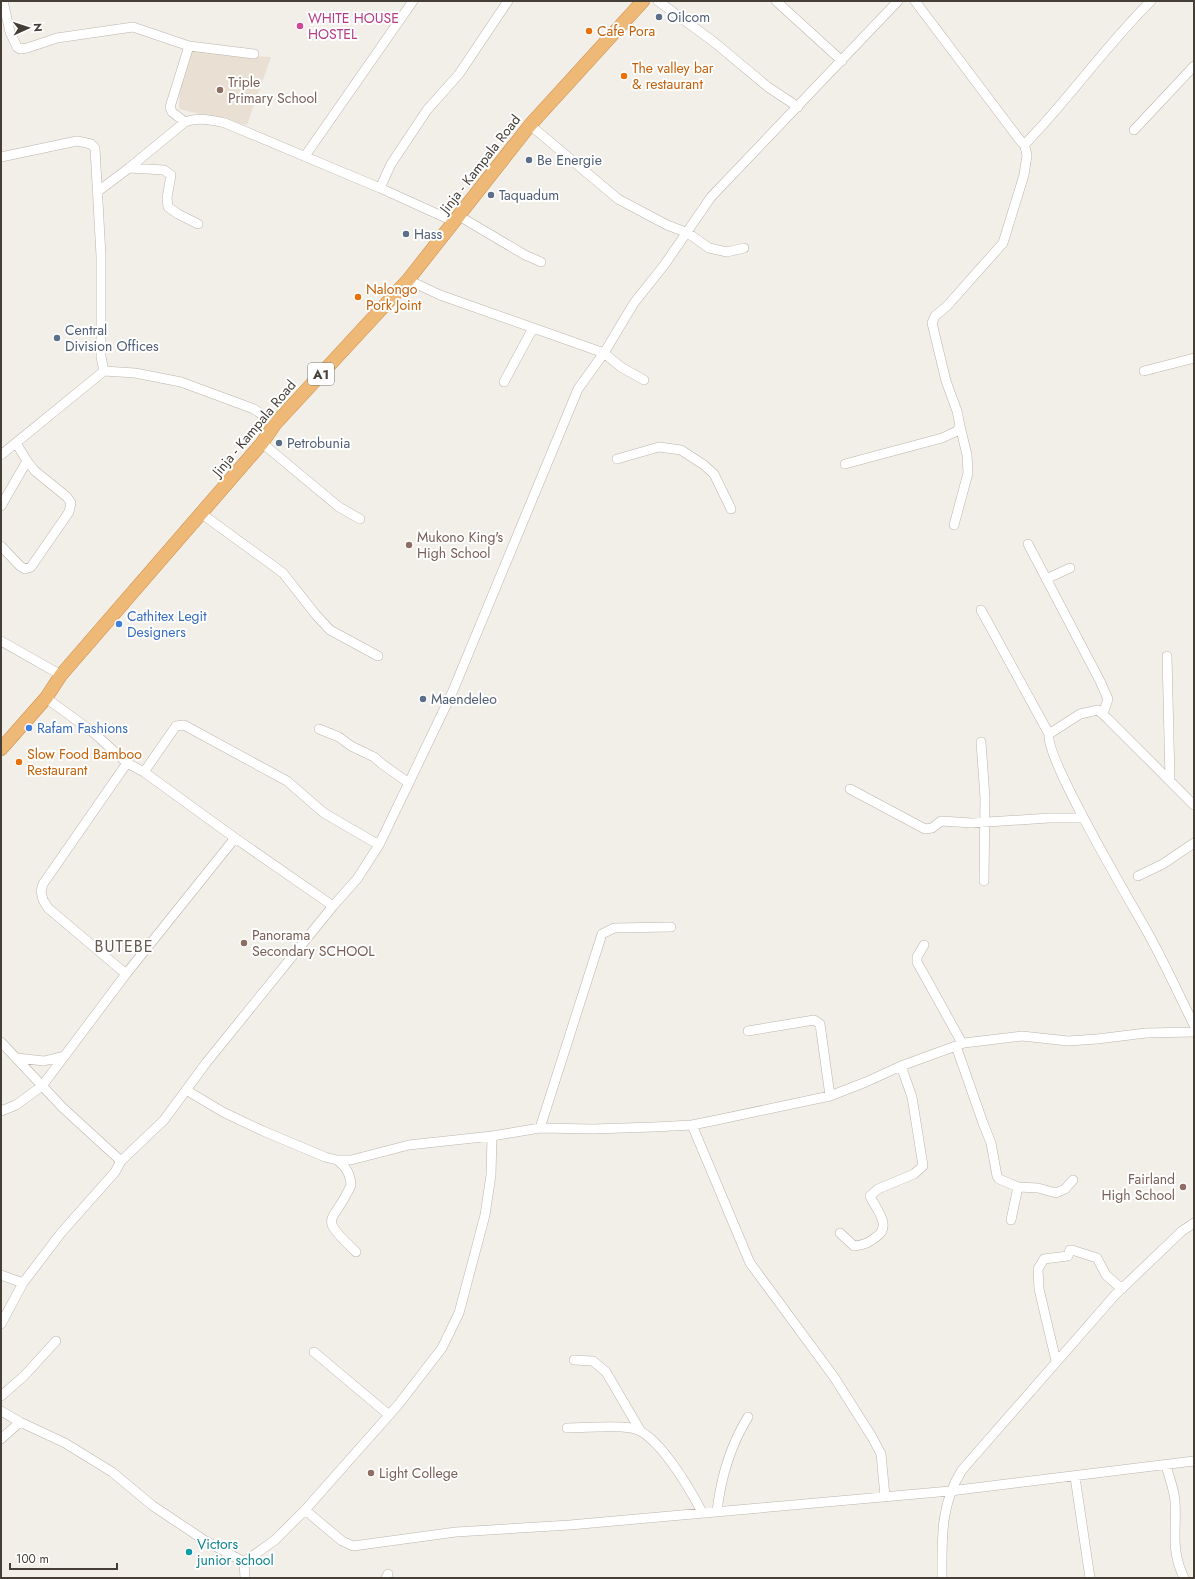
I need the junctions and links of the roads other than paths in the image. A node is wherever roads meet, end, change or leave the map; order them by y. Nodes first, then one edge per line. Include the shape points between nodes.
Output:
1 (3, 1) edge
2 (413, 1) edge
3 (508, 1) edge
4 (658, 1) edge
5 (776, 1) edge
6 (898, 1) edge
7 (915, 1) edge
8 (1151, 1) edge
9 (638, 2) edge
10 (189, 46) junction
11 (254, 54) dead end
12 (842, 61) junction
13 (1194, 66) edge
14 (798, 107) junction
15 (185, 122) junction
16 (530, 125) junction
17 (1134, 130) dead end
18 (1024, 143) junction
19 (306, 156) junction
20 (1, 157) edge
21 (129, 168) junction
22 (380, 188) junction
23 (97, 192) junction
24 (457, 219) junction
25 (198, 224) dead end
26 (688, 233) junction
27 (744, 248) dead end
28 (541, 262) dead end
29 (408, 280) junction
30 (533, 328) junction
31 (604, 353) junction
32 (1194, 358) edge
33 (104, 371) junction
34 (1144, 371) dead end
35 (644, 380) dead end
36 (504, 382) dead end
37 (275, 424) junction
38 (960, 426) junction
39 (16, 443) junction
40 (262, 443) junction
41 (1, 455) edge
42 (617, 459) dead end
43 (27, 461) junction
44 (845, 464) dead end
45 (1, 506) edge
46 (731, 509) dead end
47 (202, 514) junction
48 (360, 519) dead end
49 (954, 525) dead end
50 (1028, 544) dead end
51 (1, 546) edge
52 (1070, 568) dead end
53 (1046, 579) junction
54 (981, 610) dead end
55 (1, 641) edge
56 (378, 656) dead end
57 (1167, 656) dead end
58 (61, 675) junction
59 (46, 698) junction
60 (1103, 714) junction
61 (319, 729) dead end
62 (1048, 734) junction
63 (981, 742) dead end
64 (1, 749) edge
65 (128, 763) junction
66 (144, 772) junction
67 (1170, 780) junction
68 (409, 783) junction
69 (850, 790) dead end
70 (1194, 805) edge
71 (1084, 818) junction
72 (984, 822) junction
73 (235, 838) junction
74 (1194, 843) edge
75 (379, 845) junction
76 (1138, 876) dead end
77 (984, 881) dead end
78 (333, 906) junction
79 (671, 927) dead end
80 (924, 945) dead end
81 (126, 974) junction
82 (1194, 1025) edge
83 (748, 1031) dead end
84 (1194, 1032) edge
85 (1, 1042) edge
86 (959, 1044) junction
87 (64, 1056) junction
88 (17, 1058) junction
89 (901, 1066) junction
90 (42, 1086) junction
91 (186, 1090) junction
92 (830, 1096) junction
93 (1, 1111) edge
94 (692, 1125) junction
95 (540, 1128) junction
96 (492, 1136) junction
97 (337, 1160) junction
98 (121, 1162) junction
99 (1073, 1180) dead end
100 (1018, 1186) junction
101 (1011, 1220) dead end
102 (1194, 1223) edge
103 (840, 1233) dead end
104 (356, 1252) dead end
105 (1, 1275) edge
106 (23, 1283) junction
107 (1122, 1289) junction
108 (1, 1324) edge
109 (56, 1341) dead end
110 (314, 1352) dead end
111 (574, 1360) dead end
112 (1056, 1361) junction
113 (1, 1396) edge
114 (1, 1411) edge
115 (389, 1414) junction
116 (748, 1418) dead end
117 (20, 1422) junction
118 (567, 1428) dead end
119 (640, 1430) junction
120 (1, 1439) edge
121 (1194, 1461) edge
122 (1166, 1465) junction
123 (1075, 1477) junction
124 (950, 1491) junction
125 (885, 1496) junction
126 (305, 1510) junction
127 (717, 1511) junction
128 (702, 1512) junction
129 (244, 1562) junction
130 (245, 1578) edge
131 (942, 1578) edge
132 (1090, 1578) edge
133 (1184, 1578) edge

1 - 10 street via 10,32 20,49 57,38 133,27
2 - 19 street
3 - 22 street via 459,74 427,110 391,164
4 - 14 street via 714,42 768,87
5 - 12 street
6 - 12 street
7 - 18 street
8 - 18 street via 1091,65 1040,128
9 - 16 highway, Jinja - Kampala Road / A1
10 - 11 street
10 - 15 street via 170,107 172,112
12 - 14 street
13 - 17 street
14 - 26 street via 711,197
15 - 19 street via 203,119 225,123
15 - 21 street
16 - 24 highway, Jinja - Kampala Road / A1
16 - 26 street via 618,199
18 - 38 street via 1027,155 1024,175 1003,243 935,316 932,323
19 - 22 street
20 - 23 street via 77,141 91,144 96,154
21 - 23 street
21 - 25 street via 169,172 171,175 168,207
22 - 24 street
23 - 33 street via 101,256 101,357
24 - 28 street
24 - 29 highway, Jinja - Kampala Road / A1
26 - 27 street via 709,248 727,252
26 - 31 street via 634,303
29 - 30 street via 440,295
29 - 37 highway, Jinja - Kampala Road / A1
30 - 31 street
30 - 36 street
31 - 35 street via 624,369
31 - 68 street via 578,389 455,685
32 - 34 street
33 - 37 street via 135,373 181,382 254,409
33 - 39 street
37 - 40 highway, Jinja - Kampala Road / A1
38 - 44 street via 957,431 942,438
38 - 49 street via 967,455 968,473
39 - 41 street
39 - 43 street
40 - 47 highway, Jinja - Kampala Road / A1
40 - 48 street via 339,507
42 - 46 street via 659,447 681,450 714,474
43 - 45 street
43 - 51 street via 35,471 67,497 71,503 70,512 31,567 25,569 20,566
47 - 56 street via 283,573 330,630
47 - 58 highway, Jinja - Kampala Road / A1
50 - 53 street
52 - 53 street
53 - 60 street via 1108,699
54 - 62 street
55 - 58 street
57 - 67 street
58 - 59 highway, Jinja - Kampala Road / A1
59 - 64 highway, Jinja - Kampala Road / A1
59 - 65 street via 94,733
60 - 62 street via 1098,710 1080,714
60 - 67 street
61 - 68 street via 374,757
62 - 71 street via 1054,755
63 - 72 street
65 - 66 street
65 - 81 street via 57,863 41,891 48,908
66 - 73 street
66 - 75 street via 176,726 184,726 287,781 324,814
67 - 70 street
68 - 75 street
69 - 72 street via 925,829 941,822
71 - 72 street
71 - 82 street via 1150,936
72 - 77 street
73 - 78 street
73 - 81 street
74 - 76 street via 1163,864
75 - 78 street via 357,879
78 - 91 street
79 - 95 street via 614,928 602,934
80 - 86 street via 917,962
81 - 87 street
83 - 92 street via 817,1021 821,1030
84 - 86 street via 1146,1033 1068,1041 1022,1036
85 - 88 street
86 - 89 street
86 - 100 street via 991,1143 997,1176
87 - 88 street via 44,1061
87 - 90 street
88 - 90 street
89 - 92 street
89 - 103 street via 912,1097 923,1166 914,1174 878,1189 870,1196 884,1222 880,1235 865,1245 854,1246
90 - 93 street via 16,1105
90 - 98 street
91 - 97 street via 223,1112 263,1131
91 - 98 street via 164,1120
92 - 94 street
94 - 95 street via 593,1129
94 - 125 street via 750,1263 834,1377 881,1454
95 - 96 street
96 - 97 street via 409,1145 358,1158
96 - 115 street via 491,1175 485,1215 459,1313 442,1348
97 - 104 street via 349,1173 351,1185 332,1216 331,1223 333,1229
98 - 106 street via 60,1233
99 - 100 street via 1065,1189 1056,1193
100 - 101 street
102 - 107 street via 1182,1231
105 - 106 street
106 - 108 street
107 - 112 street
107 - 112 street via 1106,1275 1097,1258 1092,1255 1070,1250 1068,1256 1044,1259 1038,1270 1039,1289
109 - 113 street via 24,1376
110 - 115 street
111 - 119 street via 593,1361 606,1372
112 - 124 street via 962,1470
114 - 117 street
115 - 126 street
116 - 127 street via 729,1455
117 - 120 street
117 - 129 street via 65,1443 112,1472 153,1506 204,1540
118 - 119 street
119 - 128 street via 679,1472
121 - 122 street
122 - 123 street
122 - 133 street via 1174,1492 1174,1541
123 - 124 street
123 - 132 street
124 - 125 street
124 - 131 street via 945,1511
125 - 127 street
126 - 128 street via 342,1542 352,1546 456,1532 570,1526
126 - 129 street via 275,1540
127 - 128 street
129 - 130 street

